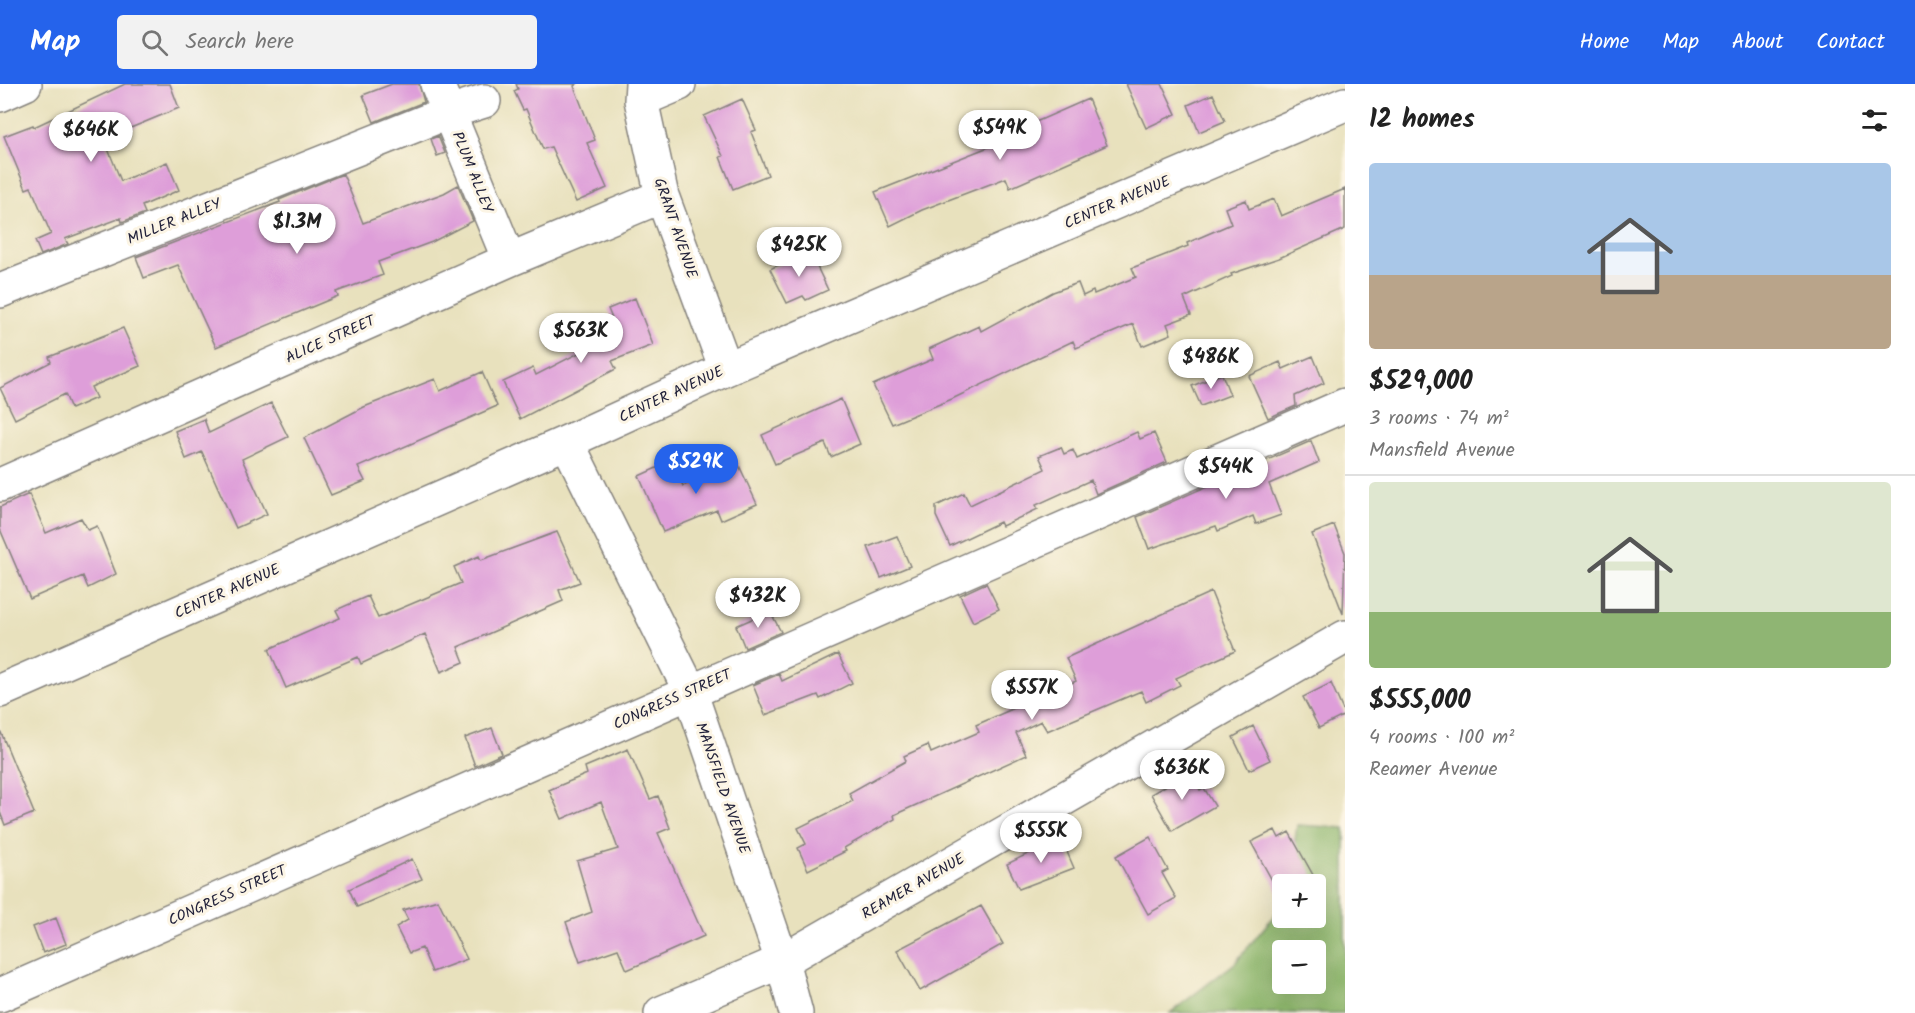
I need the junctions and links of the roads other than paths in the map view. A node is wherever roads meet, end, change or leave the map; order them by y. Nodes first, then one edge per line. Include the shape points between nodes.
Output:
1 (25, 84) edge
2 (679, 84) edge
3 (642, 92) edge
4 (0, 95) edge
5 (443, 98) edge
6 (484, 101) dead end
7 (1345, 104) edge
8 (662, 196) junction
9 (509, 260) junction
10 (0, 291) edge
11 (726, 369) junction
12 (1345, 405) edge
13 (567, 442) junction
14 (0, 485) edge
15 (1345, 637) edge
16 (0, 691) edge
17 (690, 691) junction
18 (782, 961) junction
19 (0, 995) edge
20 (661, 1013) edge
21 (796, 1013) edge

1 - 4 street
2 - 3 street
3 - 8 street, GRANT AVENUE
5 - 6 street, MILLER ALLEY
5 - 9 street, PLUM ALLEY
5 - 10 street, MILLER ALLEY
7 - 11 street, CENTER AVENUE
8 - 9 street, ALICE STREET
8 - 11 street, GRANT AVENUE
9 - 14 street, ALICE STREET
11 - 13 street, CENTER AVENUE
12 - 17 street, CONGRESS STREET
13 - 16 street, CENTER AVENUE
13 - 17 street, MANSFIELD AVENUE
15 - 18 street, REAMER AVENUE
17 - 18 street, MANSFIELD AVENUE
17 - 19 street, CONGRESS STREET
18 - 20 street, REAMER AVENUE
18 - 21 street, MANSFIELD AVENUE

